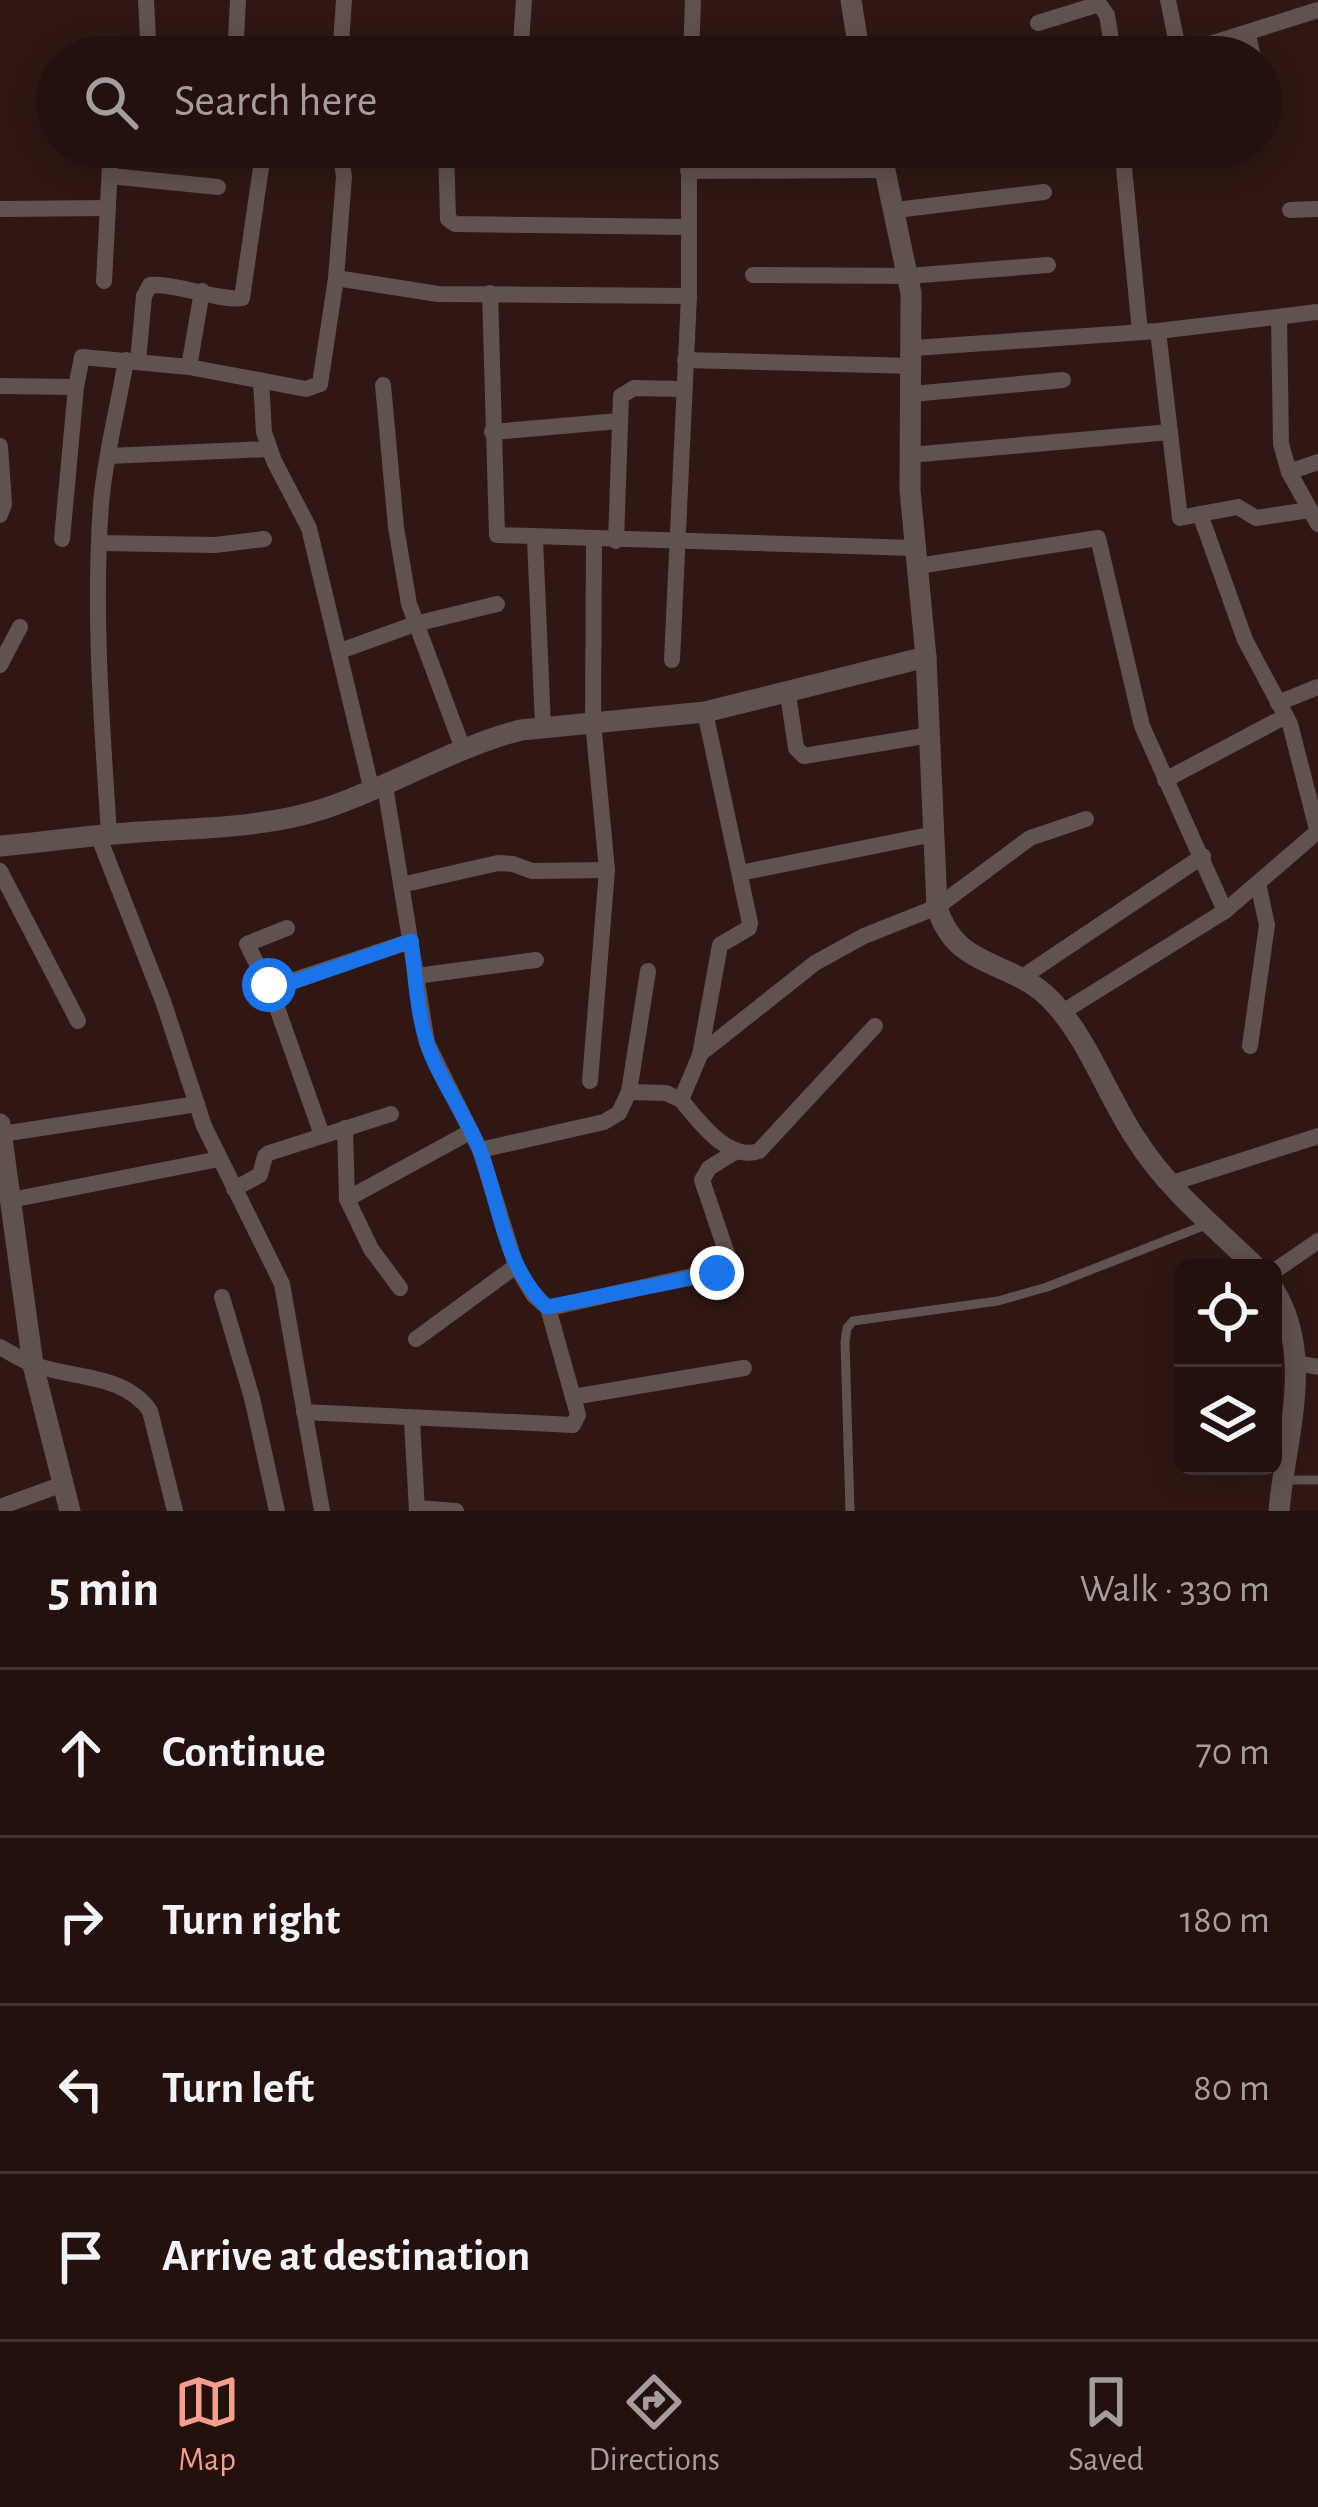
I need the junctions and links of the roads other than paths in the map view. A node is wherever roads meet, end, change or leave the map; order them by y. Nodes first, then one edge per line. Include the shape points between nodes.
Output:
1 (146, 0) edge
2 (238, 0) edge
3 (344, 0) edge
4 (524, 0) edge
5 (693, 0) edge
6 (851, 0) edge
7 (1168, 0) edge
8 (1296, 8) edge
9 (1318, 10) edge
10 (1038, 23) dead end
11 (1248, 35) joint
12 (148, 36) edge
13 (236, 36) edge
14 (341, 36) edge
15 (521, 36) edge
16 (692, 36) edge
17 (857, 36) edge
18 (1110, 36) edge
19 (1172, 36) edge
20 (1244, 36) edge
21 (110, 168) edge
22 (261, 168) edge
23 (343, 168) edge
24 (447, 168) edge
25 (688, 168) edge
26 (733, 168) edge
27 (886, 168) edge
28 (1124, 168) edge
29 (688, 171) junction
30 (110, 176) junction
31 (218, 187) dead end
32 (1044, 192) dead end
33 (108, 208) junction
34 (0, 209) edge
35 (1318, 209) edge
36 (896, 210) junction
37 (1290, 210) dead end
38 (687, 227) junction
39 (1048, 266) dead end
40 (753, 275) dead end
41 (908, 276) junction
42 (336, 278) junction
43 (104, 281) dead end
44 (202, 290) junction
45 (490, 293) junction
46 (689, 296) junction
47 (1318, 312) edge
48 (1279, 317) junction
49 (1149, 332) junction
50 (914, 357) junction
51 (132, 360) junction
52 (685, 360) junction
53 (189, 367) junction
54 (1063, 380) dead end
55 (261, 381) junction
56 (383, 385) dead end
57 (0, 386) edge
58 (76, 387) junction
59 (682, 389) junction
60 (912, 394) junction
61 (619, 421) junction
62 (492, 432) junction
63 (1170, 432) junction
64 (0, 446) edge
65 (269, 449) junction
66 (910, 455) junction
67 (108, 456) junction
68 (1318, 462) edge
69 (1288, 472) junction
70 (1200, 514) junction
71 (0, 515) edge
72 (1315, 516) edge
73 (535, 538) junction
74 (62, 539) dead end
75 (264, 539) dead end
76 (676, 540) junction
77 (594, 541) junction
78 (616, 542) junction
79 (99, 543) junction
80 (916, 557) junction
81 (496, 604) dead end
82 (415, 624) junction
83 (20, 627) dead end
84 (340, 651) junction
85 (926, 657) junction
86 (672, 660) dead end
87 (0, 665) edge
88 (1318, 687) edge
89 (788, 694) junction
90 (1282, 709) junction
91 (705, 712) junction
92 (592, 722) junction
93 (543, 726) junction
94 (930, 735) junction
95 (463, 749) junction
96 (1165, 780) junction
97 (378, 788) junction
98 (1086, 819) dead end
99 (1317, 832) edge
100 (104, 834) junction
101 (934, 834) junction
102 (0, 846) edge
103 (1203, 856) junction
104 (608, 870) junction
105 (0, 872) edge
106 (740, 873) junction
107 (1258, 883) junction
108 (401, 885) junction
109 (937, 907) junction
110 (1225, 910) junction
111 (287, 928) dead end
112 (411, 941) junction
113 (536, 960) dead end
114 (648, 971) dead end
115 (416, 976) junction
116 (1021, 978) junction
117 (269, 985) junction
118 (1061, 1013) junction
119 (78, 1021) dead end
120 (874, 1026) dead end
121 (1250, 1046) dead end
122 (700, 1055) junction
123 (590, 1081) dead end
124 (629, 1092) junction
125 (681, 1100) junction
126 (197, 1104) junction
127 (391, 1114) dead end
128 (345, 1128) junction
129 (1, 1129) edge
130 (470, 1132) junction
131 (322, 1135) junction
132 (1318, 1136) edge
133 (480, 1150) junction
134 (735, 1152) junction
135 (219, 1159) junction
136 (1168, 1184) junction
137 (234, 1189) junction
138 (347, 1199) junction
139 (11, 1200) junction
140 (1208, 1224) junction
141 (1318, 1241) edge
142 (1247, 1259) edge
143 (516, 1266) junction
144 (1282, 1266) edge
145 (400, 1288) dead end
146 (222, 1297) dead end
147 (546, 1306) junction
148 (1282, 1310) edge
149 (416, 1339) dead end
150 (0, 1347) edge
151 (33, 1365) junction
152 (1307, 1365) edge
153 (744, 1368) dead end
154 (573, 1396) junction
155 (304, 1412) junction
156 (412, 1420) junction
157 (1281, 1480) junction
158 (1318, 1480) edge
159 (63, 1484) junction
160 (0, 1508) edge
161 (418, 1510) edge
162 (70, 1511) edge
163 (175, 1511) edge
164 (278, 1511) edge
165 (322, 1511) edge
166 (457, 1511) edge
167 (850, 1511) edge
168 (1279, 1511) edge

1 - 12 street
2 - 13 street
3 - 14 street
4 - 15 street
5 - 16 street
6 - 17 street
7 - 19 street
8 - 9 street
8 - 11 street
10 - 18 street via 1099,4
11 - 20 street
21 - 30 street
22 - 44 street via 242,298
23 - 42 street
24 - 38 street via 448,219 455,224
25 - 29 street
26 - 29 street
27 - 36 street
28 - 49 street
29 - 38 street
30 - 31 street
30 - 33 street
32 - 36 street
33 - 34 street
33 - 43 street
35 - 37 street
36 - 41 street
38 - 46 street
39 - 41 street
40 - 41 street
41 - 50 street
42 - 45 street via 416,293
42 - 55 street via 320,384
44 - 51 street via 146,289
44 - 53 street
45 - 46 street
45 - 62 street
46 - 52 street
47 - 48 street
48 - 49 street
48 - 69 street
49 - 50 street
49 - 63 street
50 - 52 street
50 - 60 street
51 - 53 street
51 - 58 street via 82,358
51 - 67 street
52 - 59 street
53 - 55 street
54 - 60 street
55 - 65 street
56 - 82 street
57 - 58 street
58 - 74 street
59 - 61 street via 627,389
59 - 76 street
60 - 66 street
61 - 62 street
61 - 78 street
62 - 73 street via 497,535
63 - 66 street
63 - 70 street via 1180,518
64 - 71 street
65 - 67 street
65 - 84 street via 309,528
66 - 80 street
67 - 79 street
68 - 69 street
69 - 72 street
70 - 72 street via 1238,507 1256,518
70 - 90 street via 1245,640
73 - 77 street
73 - 93 street
75 - 79 street
76 - 78 street
76 - 80 street
76 - 86 street
77 - 78 street
77 - 92 street
79 - 100 street
80 - 85 street
80 - 96 street via 1098,538 1142,725
81 - 82 street
82 - 84 street
82 - 95 street
83 - 87 street
84 - 97 street
85 - 89 street
85 - 94 street
88 - 90 street
89 - 91 street
89 - 94 street via 804,756
90 - 96 street
90 - 99 street
91 - 92 street
91 - 106 street
92 - 93 street
92 - 104 street
93 - 95 street
94 - 101 street
95 - 97 street
96 - 103 street
97 - 100 street via 280,819
97 - 108 street
98 - 109 street via 1013,848
99 - 107 street
100 - 102 street
100 - 126 street
101 - 106 street
101 - 109 street
103 - 110 street
103 - 116 street
104 - 108 street via 532,872 505,863
104 - 123 street
105 - 119 street
106 - 122 street via 749,928 720,945
107 - 110 street
107 - 121 street via 1267,925
108 - 112 street
109 - 116 street via 961,950
109 - 122 street via 815,962
110 - 118 street
111 - 117 street via 248,944
112 - 115 street
112 - 117 street
113 - 115 street
114 - 124 street
115 - 130 street via 427,1042
116 - 118 street
117 - 131 street
118 - 136 street
120 - 134 street via 759,1151
122 - 125 street
124 - 125 street
124 - 133 street via 604,1122
125 - 134 street
126 - 129 street
126 - 135 street
127 - 128 street
128 - 131 street
128 - 138 street
129 - 139 street
130 - 133 street
130 - 138 street
131 - 137 street via 265,1156 260,1175
132 - 136 street
133 - 143 street
134 - 147 street via 702,1180 728,1257 724,1269
135 - 137 street
135 - 139 street
136 - 140 street
137 - 155 street via 286,1296
138 - 145 street
139 - 151 street
140 - 142 street
140 - 167 lane via 1021,1295 854,1321 845,1342
141 - 144 street
143 - 147 street
143 - 149 street
146 - 164 street
147 - 154 street
148 - 152 street
150 - 151 street
151 - 159 street
151 - 163 street via 117,1385 142,1401
152 - 157 street
153 - 154 street
154 - 156 street via 573,1425
155 - 156 street
155 - 165 street
156 - 161 street
157 - 158 lane
157 - 168 street
159 - 160 street
159 - 162 street
161 - 166 street

